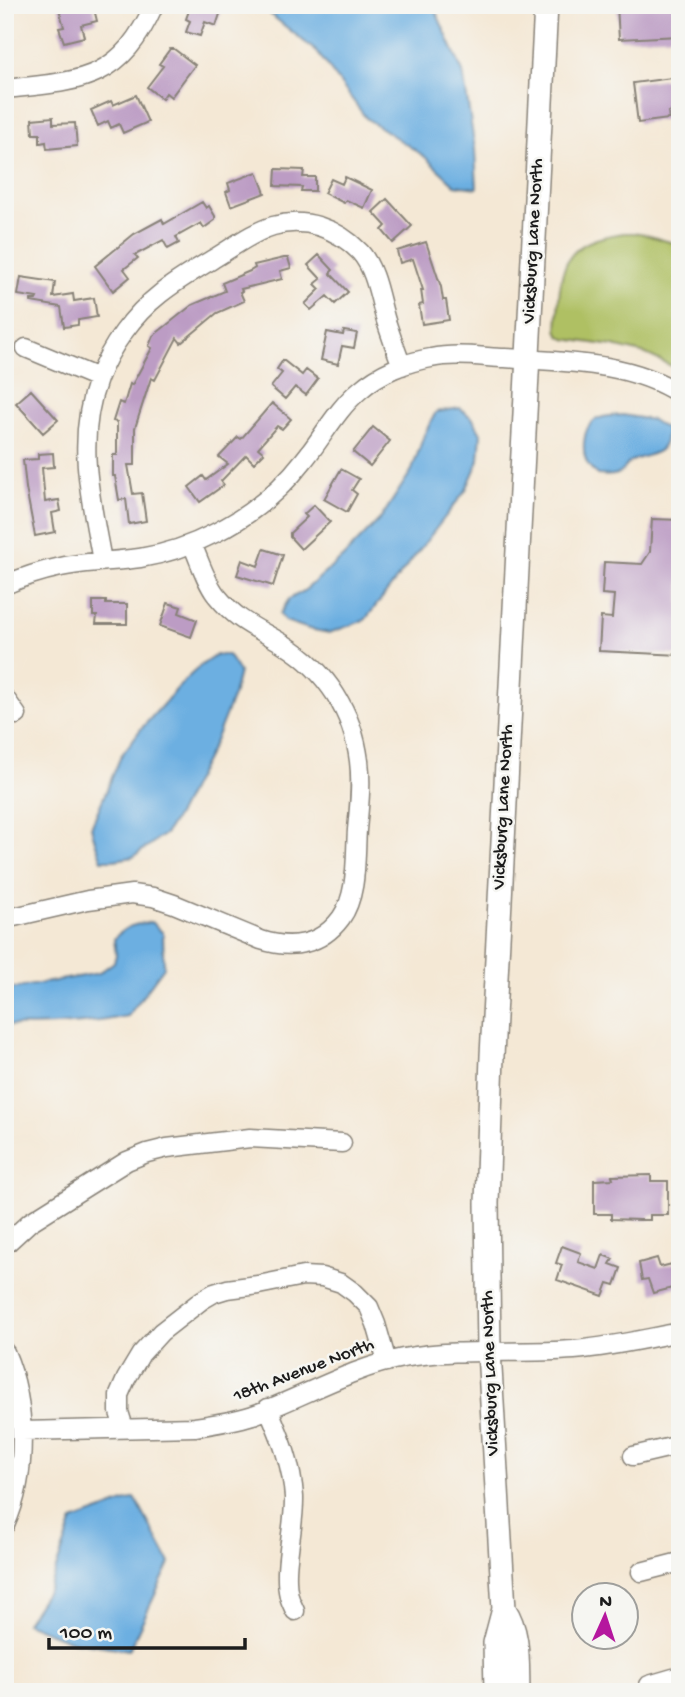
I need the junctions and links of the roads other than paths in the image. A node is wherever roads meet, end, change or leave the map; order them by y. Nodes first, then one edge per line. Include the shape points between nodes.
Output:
1 (154, 5) edge
2 (546, 5) edge
3 (5, 89) edge
4 (26, 348) dead end
5 (527, 359) junction
6 (402, 366) junction
7 (98, 378) junction
8 (680, 394) edge
9 (192, 544) junction
10 (103, 561) junction
11 (5, 585) edge
12 (5, 698) edge
13 (17, 715) dead end
14 (5, 919) edge
15 (342, 1143) dead end
16 (5, 1245) edge
17 (680, 1332) edge
18 (489, 1351) junction
19 (5, 1352) edge
20 (387, 1362) junction
21 (268, 1408) junction
22 (124, 1428) junction
23 (22, 1431) junction
24 (680, 1445) edge
25 (634, 1456) dead end
26 (5, 1525) edge
27 (680, 1562) edge
28 (641, 1572) dead end
29 (504, 1609) junction
30 (295, 1611) dead end
31 (680, 1676) edge
32 (649, 1685) dead end
33 (496, 1692) edge
34 (518, 1692) edge

1 - 3 street via 132,44 97,72 76,80
2 - 5 main road, Vicksburg Lane North
4 - 7 street
5 - 6 street via 447,356
5 - 8 street via 609,367
5 - 18 main road, Vicksburg Lane North via 491,1069
6 - 7 street via 362,254 330,229 291,223 254,234 159,294 124,332
6 - 9 street via 360,389 277,490 248,514
7 - 10 street via 85,444
9 - 10 street via 142,558
9 - 14 street via 214,593 229,610 308,662 344,708 360,763 350,901 331,929 288,946 174,904 132,894
10 - 11 street via 62,567
12 - 13 street
15 - 16 street via 250,1138 147,1153 30,1222
17 - 18 street, 18th Avenue North via 575,1350
18 - 20 street, 18th Avenue North
18 - 29 main road, Vicksburg Lane North
19 - 23 street via 18,1393
20 - 21 street, 18th Avenue North
20 - 22 street via 369,1307 341,1283 303,1276 227,1289 202,1300 141,1354 119,1395
21 - 22 street, 18th Avenue North via 224,1423
21 - 30 street via 291,1469 294,1500 287,1584
22 - 23 street, 18th Avenue North
23 - 26 street via 16,1491
24 - 25 street
27 - 28 street
29 - 33 main road, Vicksburg Lane North via 495,1643
29 - 34 main road, Vicksburg Lane North via 516,1641
31 - 32 street

